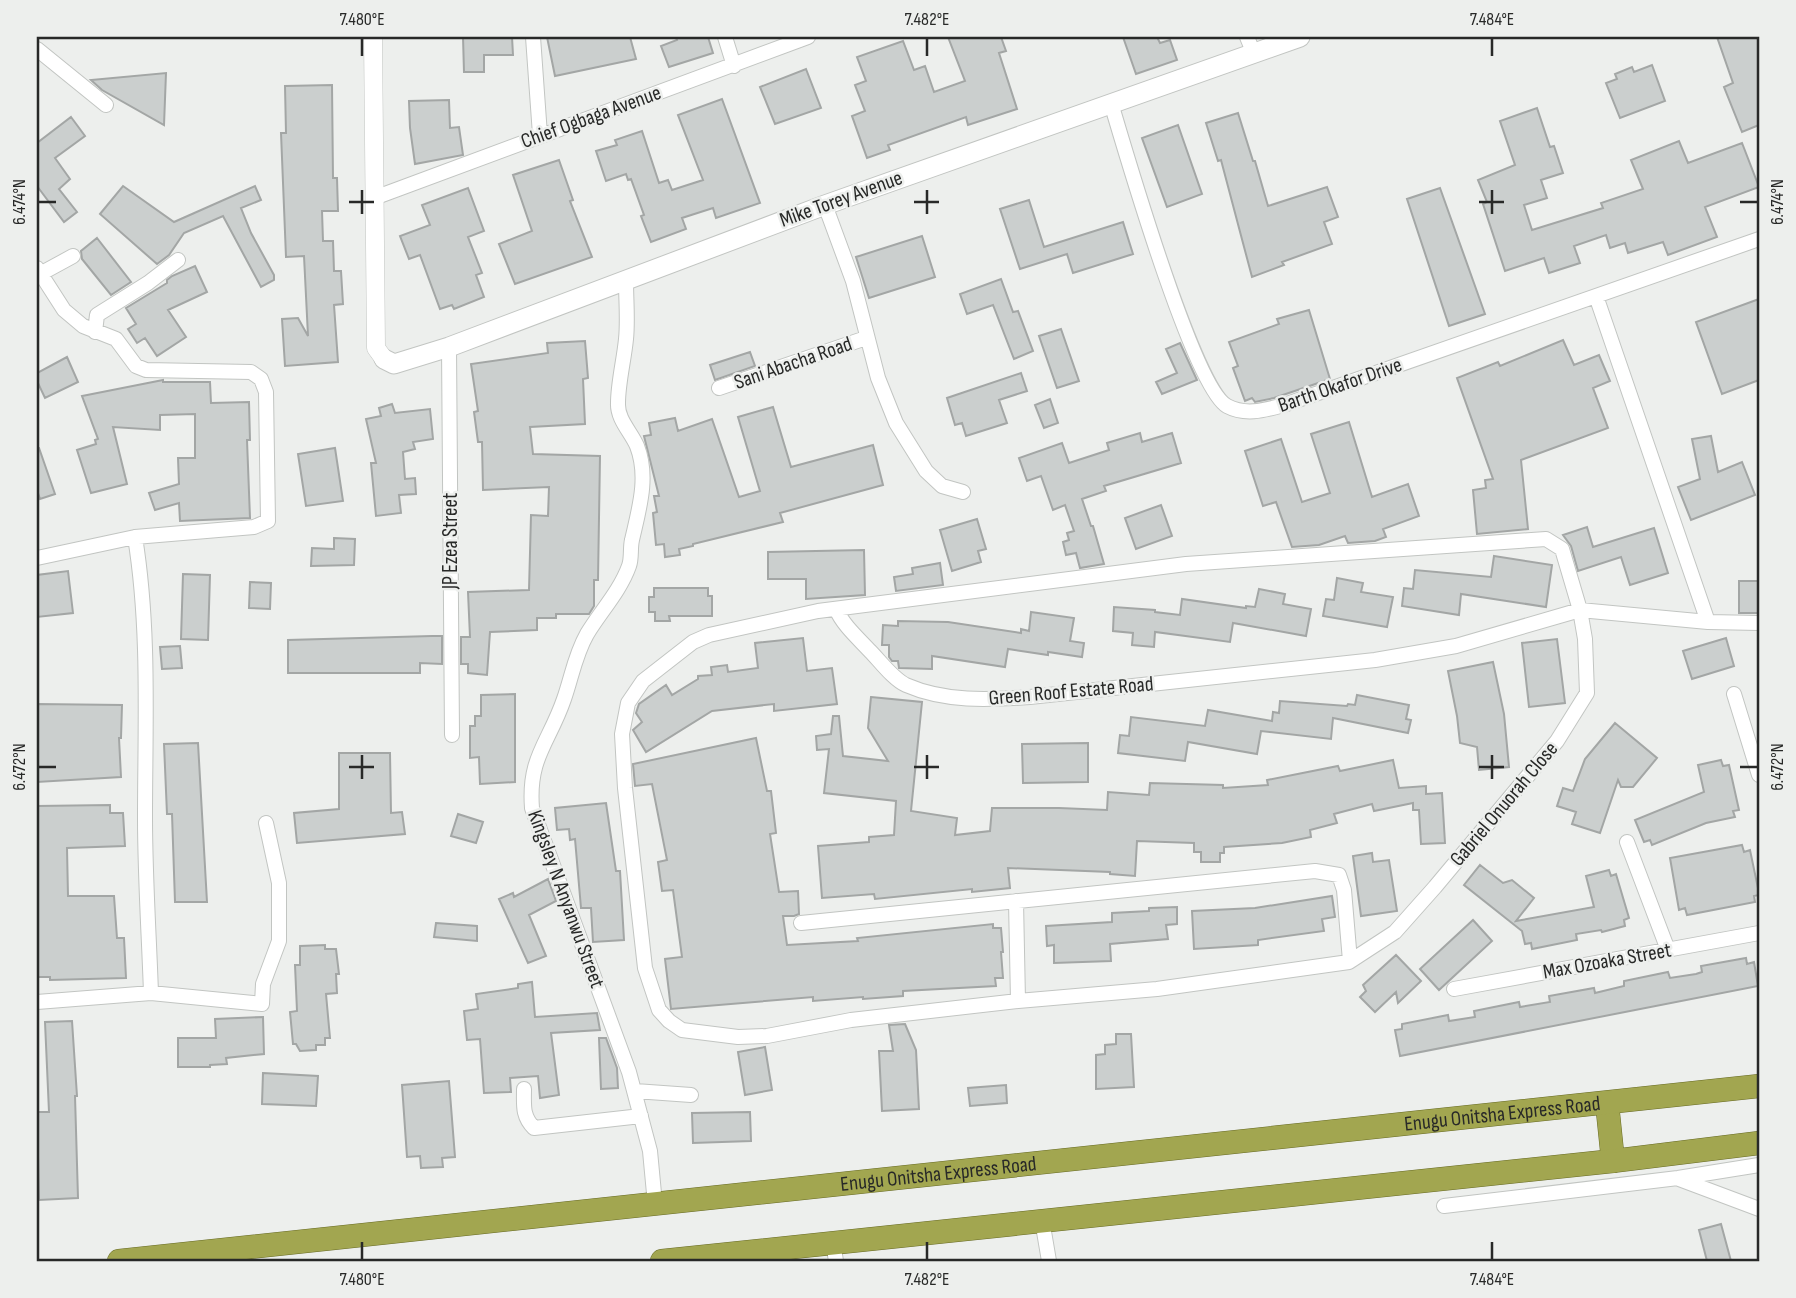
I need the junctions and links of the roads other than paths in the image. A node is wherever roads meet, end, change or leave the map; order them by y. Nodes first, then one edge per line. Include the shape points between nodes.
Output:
1 (373, 37) edge
2 (533, 37) edge
3 (726, 37) edge
4 (808, 37) edge
5 (1300, 37) edge
6 (1251, 46) edge
7 (37, 49) edge
8 (734, 66) junction
9 (1111, 103) junction
10 (106, 106) dead end
11 (540, 135) junction
12 (374, 198) junction
13 (825, 205) junction
14 (1759, 239) edge
15 (73, 256) dead end
16 (178, 260) dead end
17 (38, 271) edge
18 (626, 281) junction
19 (1596, 296) junction
20 (96, 332) junction
21 (866, 338) junction
22 (449, 347) junction
23 (384, 359) joint
24 (719, 388) dead end
25 (963, 492) dead end
26 (135, 537) junction
27 (37, 558) edge
28 (836, 609) junction
29 (1580, 610) junction
30 (1708, 622) junction
31 (1759, 623) edge
32 (1734, 694) dead end
33 (452, 735) dead end
34 (1759, 775) edge
35 (265, 822) dead end
36 (1627, 842) dead end
37 (1016, 901) junction
38 (801, 923) dead end
39 (1759, 933) edge
40 (1668, 950) junction
41 (1350, 961) junction
42 (1454, 989) dead end
43 (151, 993) junction
44 (1018, 1001) junction
45 (37, 1002) edge
46 (1759, 1086) edge
47 (524, 1089) dead end
48 (635, 1091) junction
49 (691, 1095) dead end
50 (1607, 1103) junction
51 (641, 1116) junction
52 (1759, 1143) edge
53 (1613, 1161) junction
54 (1759, 1165) edge
55 (1678, 1178) junction
56 (654, 1204) junction
57 (1444, 1206) dead end
58 (1759, 1209) edge
59 (1042, 1220) junction
60 (834, 1252) edge
61 (119, 1261) edge
62 (662, 1261) edge
63 (1049, 1261) edge

1 - 12 street
2 - 11 street
3 - 8 street
4 - 8 street, Chief Ogbaga Avenue
5 - 6 main road, Mike Torey Avenue
6 - 9 main road, Mike Torey Avenue
7 - 10 street
8 - 11 street, Chief Ogbaga Avenue
9 - 13 main road, Mike Torey Avenue
9 - 19 street, Barth Okafor Drive via 1177,309 1214,393 1225,405 1257,412 1284,405
11 - 12 street, Chief Ogbaga Avenue
12 - 23 street via 376,348
13 - 18 main road, Mike Torey Avenue
13 - 21 street via 853,281
14 - 19 street, Barth Okafor Drive
15 - 17 street
16 - 20 street via 97,315
17 - 20 street via 64,310
18 - 22 main road, Mike Torey Avenue
18 - 48 street, Kingsley N Anyanwu Street via 626,337 618,404 637,447 643,476 630,564 574,659 530,785 532,808
19 - 30 street
20 - 26 street via 116,339 136,366 146,370 251,372 261,379 266,392 268,521 254,527
21 - 24 street, Sani Abacha Road
21 - 25 street via 896,424 926,471 942,486
22 - 23 main road, Mike Torey Avenue via 394,364
22 - 33 street, JP Ezea Street
26 - 27 street
26 - 43 street via 145,626
28 - 29 street, Green Roof Estate Road via 904,684 979,700 1375,660 1456,646
28 - 29 street, Gabriel Onuorah Close via 1186,564 1546,539 1562,549
28 - 44 street via 693,642 643,681 628,703 622,734 625,788 645,968 659,1010 682,1030 738,1037
29 - 30 street
29 - 41 street, Gabriel Onuorah Close via 1587,694 1564,729 1435,887 1395,932
30 - 31 street
32 - 34 street
35 - 43 street via 279,883 279,942 263,984 262,1004
36 - 40 street
37 - 38 street
37 - 41 street via 1328,873 1339,875 1345,890
37 - 44 street
39 - 40 street, Max Ozoaka Street
40 - 42 street, Max Ozoaka Street
41 - 44 street via 1157,989
43 - 45 street
46 - 50 highway, Enugu Onitsha Express Road
47 - 51 street via 523,1110 534,1128
48 - 49 street
48 - 51 street, Kingsley N Anyanwu Street
50 - 53 highway
50 - 56 highway, Enugu Onitsha Express Road
51 - 56 street, Kingsley N Anyanwu Street via 650,1151
52 - 53 highway
53 - 59 highway
54 - 55 street
55 - 57 street
55 - 58 street
56 - 61 highway, Enugu Onitsha Express Road
59 - 60 highway
59 - 63 street
60 - 62 highway

